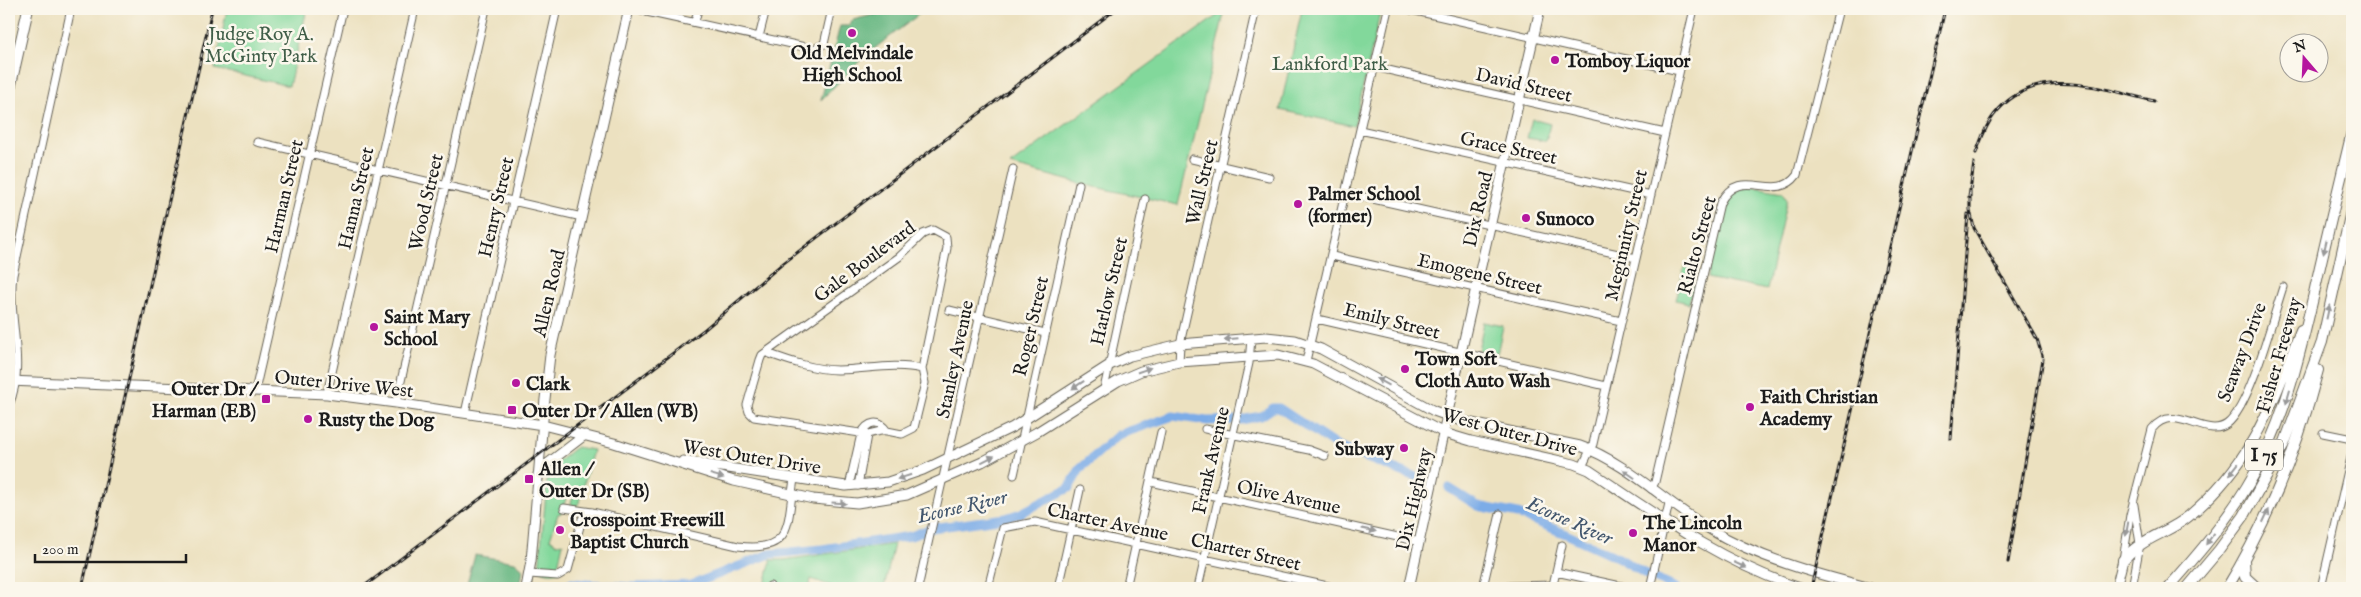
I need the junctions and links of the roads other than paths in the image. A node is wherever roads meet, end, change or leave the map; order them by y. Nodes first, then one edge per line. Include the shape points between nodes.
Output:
1 (28, 9) edge
2 (72, 9) edge
3 (343, 9) edge
4 (415, 9) edge
5 (486, 9) edge
6 (557, 9) edge
7 (629, 9) edge
8 (634, 9) edge
9 (698, 9) edge
10 (766, 9) edge
11 (832, 9) edge
12 (1256, 9) edge
13 (1388, 9) edge
14 (1407, 9) edge
15 (1540, 9) edge
16 (1694, 9) edge
17 (1839, 9) edge
18 (695, 22) junction
19 (759, 37) junction
20 (1533, 37) junction
21 (1375, 67) junction
22 (1679, 70) junction
23 (9, 93) edge
24 (1519, 100) junction
25 (1360, 130) junction
26 (2352, 132) edge
27 (1665, 133) junction
28 (257, 142) dead end
29 (310, 154) junction
30 (1192, 159) dead end
31 (1504, 164) junction
32 (1221, 166) junction
33 (1013, 169) dead end
34 (378, 170) junction
35 (1269, 177) dead end
36 (1079, 184) dead end
37 (446, 186) junction
38 (1346, 193) junction
39 (1651, 195) junction
40 (1145, 199) dead end
41 (514, 201) junction
42 (2352, 207) edge
43 (582, 217) junction
44 (1490, 226) junction
45 (1332, 256) junction
46 (1636, 258) junction
47 (2283, 287) dead end
48 (1475, 288) junction
49 (2312, 298) junction
50 (949, 310) dead end
51 (979, 316) junction
52 (1317, 319) junction
53 (1621, 321) junction
54 (1045, 333) junction
55 (1251, 338) junction
56 (2322, 342) junction
57 (1180, 344) junction
58 (1311, 345) junction
59 (767, 353) junction
60 (1460, 353) junction
61 (1250, 355) junction
62 (1306, 361) junction
63 (1179, 362) junction
64 (1108, 366) junction
65 (922, 369) junction
66 (13, 382) edge
67 (1606, 386) junction
68 (1104, 389) junction
69 (255, 391) junction
70 (327, 394) junction
71 (396, 403) junction
72 (9, 405) edge
73 (1426, 406) junction
74 (465, 413) junction
75 (1448, 416) junction
76 (1026, 420) junction
77 (1418, 420) junction
78 (542, 424) junction
79 (1476, 424) junction
80 (1205, 429) dead end
81 (1161, 432) dead end
82 (1444, 433) junction
83 (2323, 433) dead end
84 (864, 434) junction
85 (1233, 434) junction
86 (1519, 434) junction
87 (585, 435) junction
88 (2352, 439) edge
89 (1471, 441) junction
90 (1021, 442) junction
91 (1515, 450) junction
92 (1590, 450) junction
93 (2352, 453) edge
94 (1325, 456) dead end
95 (949, 459) junction
96 (670, 460) junction
97 (1582, 467) junction
98 (538, 474) junction
99 (1014, 475) dead end
100 (794, 479) junction
101 (944, 480) junction
102 (1150, 482) junction
103 (854, 486) junction
104 (1651, 489) junction
105 (1080, 490) dead end
106 (791, 494) junction
107 (1219, 497) junction
108 (2134, 499) junction
109 (1669, 503) junction
110 (564, 508) dead end
111 (592, 512) junction
112 (1500, 514) dead end
113 (1666, 520) junction
114 (1071, 530) junction
115 (1712, 530) junction
116 (1698, 541) junction
117 (1420, 542) junction
118 (1136, 543) junction
119 (2140, 544) junction
120 (1562, 545) dead end
121 (1178, 552) joint
122 (1204, 558) junction
123 (2123, 560) junction
124 (2244, 560) junction
125 (1556, 572) junction
126 (529, 574) junction
127 (1650, 585) edge
128 (1483, 587) junction
129 (526, 588) edge
130 (918, 588) edge
131 (988, 588) edge
132 (1058, 588) edge
133 (1126, 588) edge
134 (1198, 588) edge
135 (1337, 588) edge
136 (1409, 588) edge
137 (1444, 588) edge
138 (1630, 588) edge
139 (1800, 588) edge
140 (1872, 588) edge
141 (2116, 588) edge
142 (2132, 588) edge
143 (2168, 588) edge
144 (2188, 588) edge
145 (2226, 588) edge
146 (2257, 588) edge
147 (2321, 588) edge

1 - 23 highway
2 - 66 street via 13,275 13,324 17,352
3 - 29 street, Harman Street
4 - 34 street, Hanna Street
5 - 37 street, Wood Street
6 - 41 street, Henry Street
7 - 43 main road, Allen Road
8 - 18 street
9 - 18 street
10 - 19 street
11 - 19 street via 824,44 814,49
12 - 32 street, Wall Street
13 - 21 street
14 - 20 street
15 - 20 main road, Dix Road
16 - 22 street, Meginnity Street
17 - 104 street, Rialto Street via 1797,175 1790,183 1778,188 1750,183 1738,185 1727,192 1720,203
18 - 19 street
20 - 22 street
20 - 24 main road, Dix Road
21 - 24 street, David Street
21 - 25 street
22 - 27 street, Meginnity Street
24 - 27 street, David Street
24 - 31 main road, Dix Road
25 - 31 street, Grace Street
25 - 38 street
26 -> 49 highway, Fisher Freeway / I 75
27 - 39 street, Meginnity Street
28 - 29 street
29 - 34 street
29 - 69 street, Harman Street
30 - 32 street
31 - 39 street, Grace Street
31 - 44 main road, Dix Road
32 - 35 street
32 - 57 street, Wall Street
33 - 51 street, Stanley Avenue
34 - 37 street
34 - 70 street, Hanna Street
36 - 54 street, Roger Street
37 - 41 street
37 - 71 street, Wood Street
38 - 44 street
38 - 45 street
39 - 46 street, Meginnity Street
40 - 64 street, Harlow Street
41 - 43 street
41 - 74 street, Henry Street
56 -> 42 highway, Fisher Freeway / I 75
43 - 78 main road, Allen Road via 550,355
44 - 46 street
44 - 48 main road, Dix Road
45 - 48 street, Emogene Street
45 - 52 street
46 - 53 street, Meginnity Street
47 - 108 street, Seaway Drive via 2249,388 2237,412 2228,423 2218,428 2174,418 2157,424 2149,436
48 - 53 street, Emogene Street
48 - 60 main road, Dix Road
49 -> 119 highway via 2275,399 2242,458 2190,515
49 -> 143 highway, Fisher Freeway / I 75 via 2284,408 2263,458 2234,507
50 - 51 street
51 - 54 street
51 - 95 street, Stanley Avenue
52 - 58 street
52 - 60 street, Emily Street
53 - 67 street, Meginnity Street
54 - 76 street, Roger Street
55 -> 57 main road, West Outer Drive
55 - 58 main road, West Outer Drive via 1281,338
55 - 61 street, Frank Avenue
124 -> 56 highway via 2296,444 2322,357
56 - 144 highway, Fisher Freeway / I 75 via 2292,424 2266,480 2234,530
57 - 63 street, Wall Street
57 - 64 main road, West Outer Drive via 1130,356
58 - 62 street
73 -> 58 main road, West Outer Drive
59 - 65 street via 791,362 837,370 892,366
59 - 65 street, Gale Boulevard via 899,257 923,234 933,230 945,235 948,243
59 - 84 street, Gale Boulevard via 760,360 748,405 751,414 758,418
60 - 67 street, Emily Street
60 - 75 main road, Dix Road
61 - 62 main road, West Outer Drive via 1278,355
61 - 63 main road, West Outer Drive
61 - 85 street, Frank Avenue
62 - 77 main road, West Outer Drive
68 -> 63 main road, West Outer Drive via 1141,371
64 - 68 street, Harlow Street
64 -> 76 main road, West Outer Drive
65 - 84 street, Gale Boulevard via 925,382 914,428 902,434 888,431 876,422 869,424
66 - 69 main road, Outer Drive West
66 - 72 street
67 - 92 street, Meginnity Street
68 - 90 main road, West Outer Drive
69 - 70 main road, Outer Drive West
70 - 71 main road, Outer Drive West
71 - 74 main road, Outer Drive West
73 - 75 main road, West Outer Drive
73 - 77 main road
74 - 78 main road, Outer Drive West
75 - 79 main road, West Outer Drive
75 - 82 main road, Dix Highway
76 - 90 street, Roger Street
76 - 95 main road, West Outer Drive
77 - 82 main road, West Outer Drive
78 - 87 main road, Outer Drive West
78 - 98 main road, Allen Road
79 - 86 main road, West Outer Drive
79 - 89 main road
80 - 85 street
81 - 102 street
82 - 89 main road, West Outer Drive
82 - 117 main road, Dix Highway
83 - 88 street
84 - 103 street
85 - 94 street
85 - 107 street, Frank Avenue
86 - 91 main road
86 - 92 main road, West Outer Drive
87 - 96 main road, Outer Drive West
87 - 98 main road
89 - 91 main road, West Outer Drive
90 - 99 street, Roger Street
101 -> 90 main road, West Outer Drive
91 - 97 main road, West Outer Drive
92 - 97 street, Meginnity Street
104 -> 92 main road, West Outer Drive
93 - 147 street
95 - 101 street, Stanley Avenue
95 -> 103 main road, West Outer Drive via 898,480
96 - 100 main road, West Outer Drive
96 -> 106 main road, West Outer Drive via 734,481
97 - 113 main road, West Outer Drive
98 - 126 main road, Allen Road
100 - 103 main road, West Outer Drive
100 - 106 street
106 -> 101 main road, West Outer Drive via 830,502 865,503 907,495
101 - 130 street, Stanley Avenue
102 - 107 street, Olive Avenue
102 - 118 street
104 - 109 main road, West Outer Drive
105 - 114 street
106 - 111 street via 784,534 776,543 762,547 738,546
107 -> 117 street, Olive Avenue
107 - 122 street, Frank Avenue
108 - 119 street, Seaway Drive
108 -> 123 street, Seaway Drive
109 - 113 street
109 - 115 main road, West Outer Drive
110 - 111 street
111 - 126 street via 582,520 567,571 549,577
112 - 128 street
113 - 116 main road, West Outer Drive
113 - 127 street
114 - 118 street, Charter Avenue
114 - 131 street, Charter Avenue via 1035,522 1003,528
114 - 132 street
115 - 116 main road via 1708,537
115 - 140 main road, West Outer Drive via 1768,557
116 -> 139 main road, West Outer Drive via 1742,566
117 - 136 main road, Dix Highway
118 - 121 street, Charter Avenue
118 - 133 street
119 - 123 highway
119 - 142 street, Seaway Drive
120 - 125 street
121 - 122 street, Charter Street
122 - 134 street, Frank Avenue
122 - 135 street, Charter Street
123 - 141 main road
124 - 145 highway
124 - 146 highway via 2245,577
125 - 128 street via 1553,584
125 - 138 street
126 - 129 main road, Allen Road
128 - 137 street

